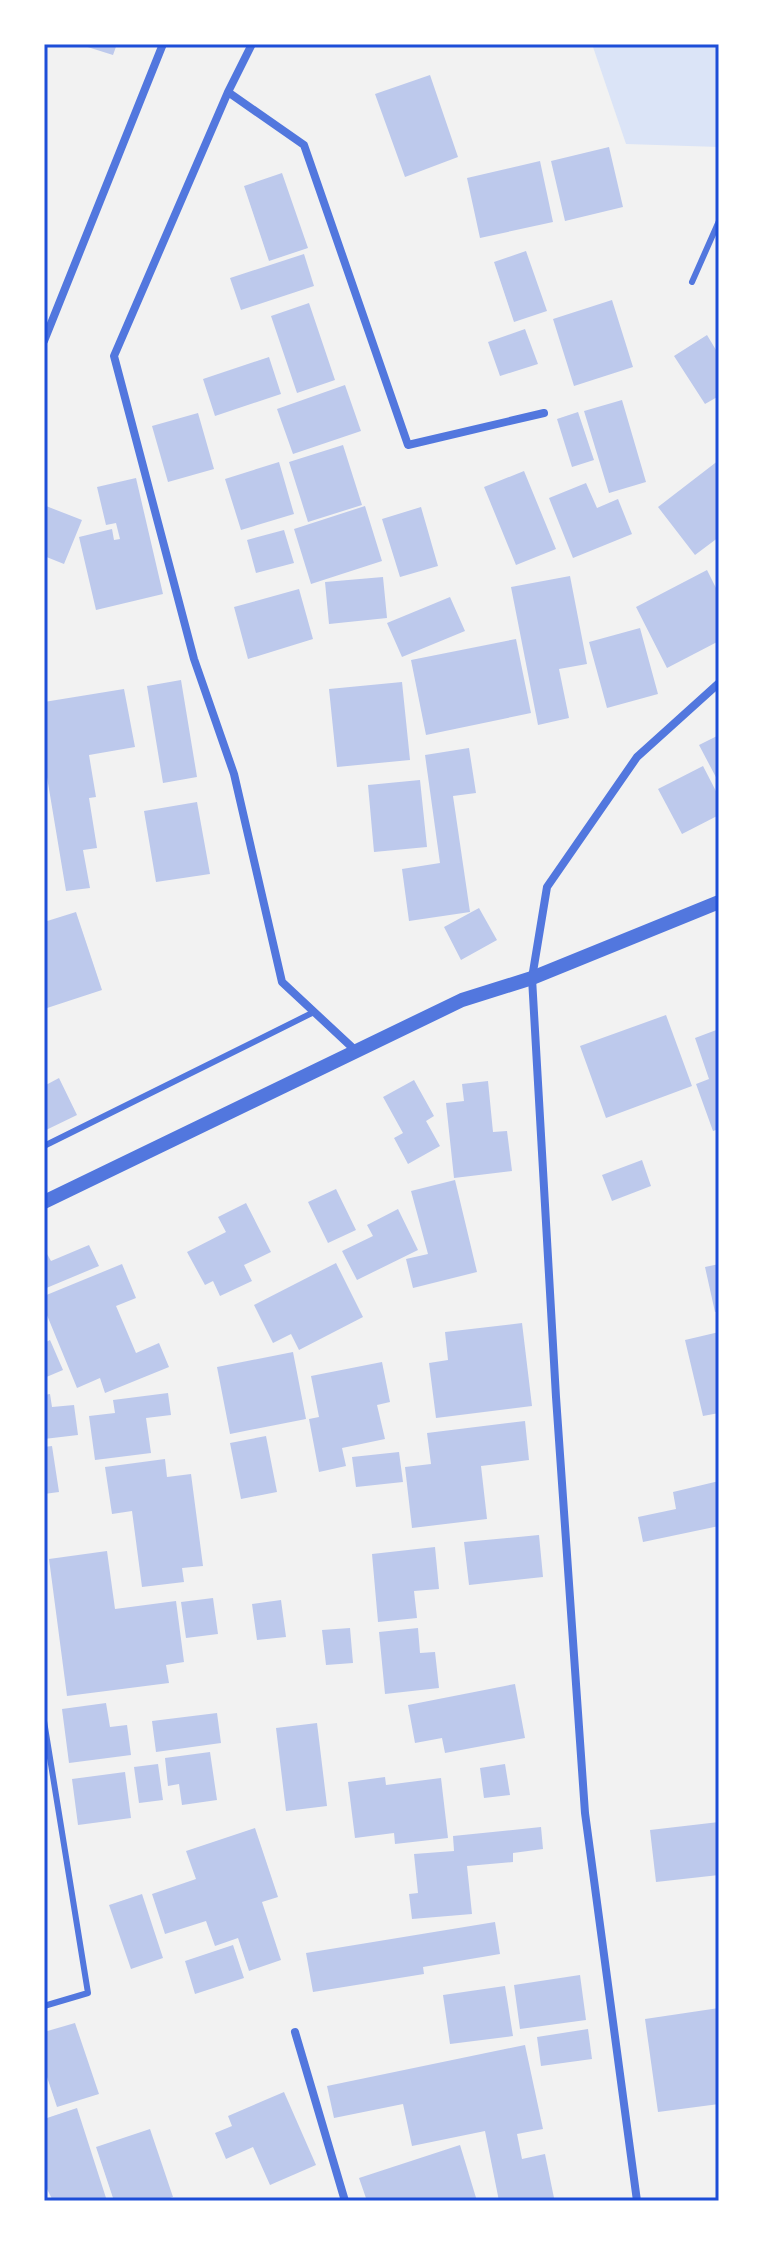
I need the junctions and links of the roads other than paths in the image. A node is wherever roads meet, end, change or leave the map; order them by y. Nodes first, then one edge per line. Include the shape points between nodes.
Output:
1 (163, 44) edge
2 (252, 44) edge
3 (228, 92) junction
4 (719, 221) edge
5 (692, 282) dead end
6 (44, 341) edge
7 (544, 413) dead end
8 (719, 683) edge
9 (719, 902) edge
10 (532, 978) junction
11 (314, 1012) junction
12 (357, 1051) junction
13 (44, 1146) edge
14 (44, 1202) edge
15 (44, 1721) edge
16 (44, 2006) edge
17 (295, 2032) dead end
18 (345, 2201) edge
19 (637, 2201) edge

1 - 6 street
2 - 3 street
3 - 7 street via 304,145 408,445
3 - 11 street via 114,356 194,659 234,774 282,982
4 - 5 lane
8 - 10 street via 637,757 547,887
9 - 10 street
10 - 12 street via 462,1000
10 - 19 street via 585,1813
11 - 12 street
11 - 13 lane
12 - 14 street
15 - 16 lane via 88,1993
17 - 18 street

